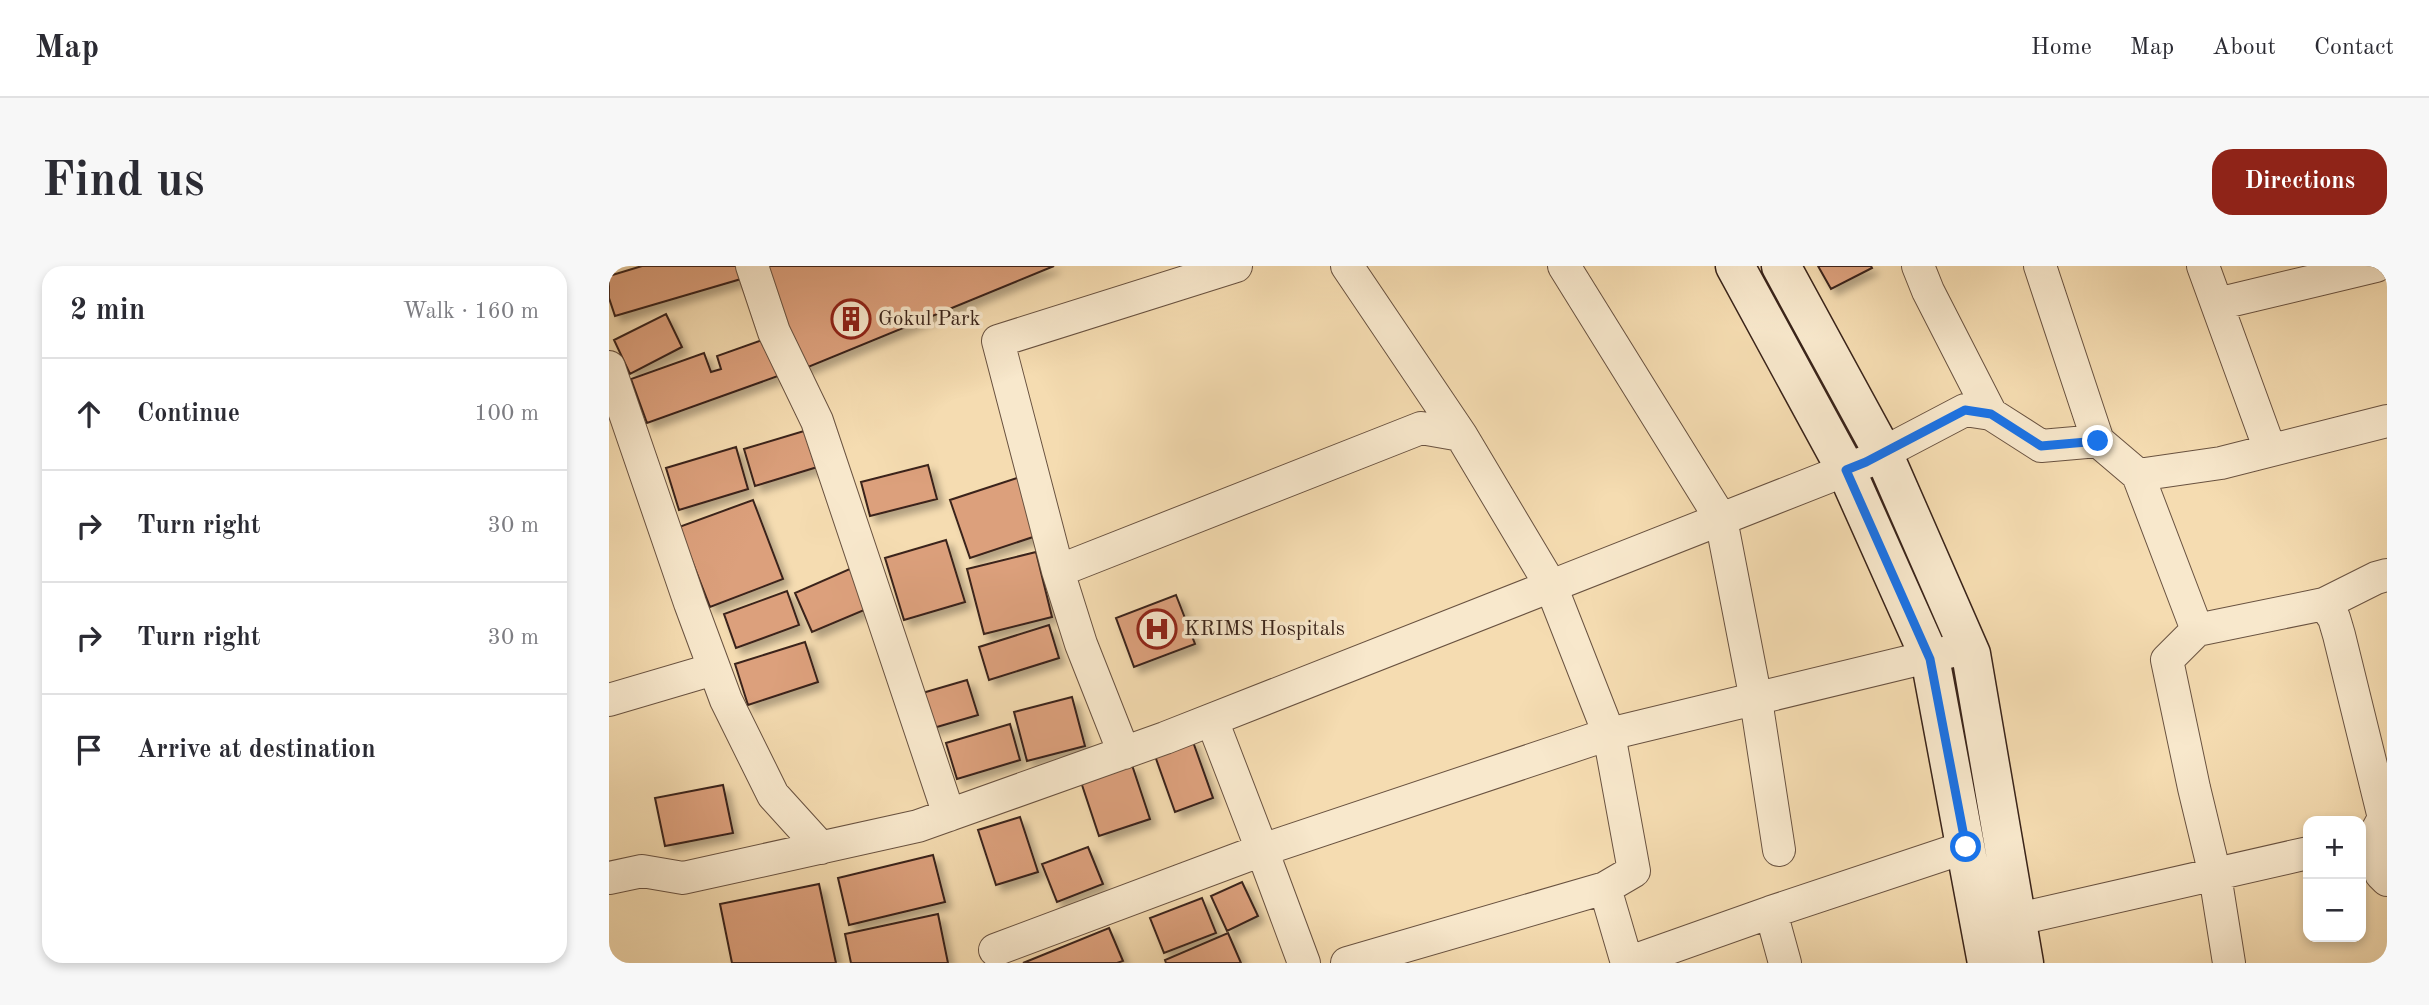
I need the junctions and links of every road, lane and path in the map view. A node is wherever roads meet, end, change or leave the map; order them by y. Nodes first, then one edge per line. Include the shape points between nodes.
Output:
1 (752, 266) edge
2 (1236, 266) edge
3 (1347, 266) edge
4 (1564, 266) edge
5 (1735, 266) edge
6 (1781, 266) edge
7 (1918, 266) edge
8 (2041, 266) edge
9 (2203, 266) edge
10 (2376, 266) edge
11 (2217, 304) junction
12 (609, 367) edge
13 (1991, 414) junction
14 (2387, 421) edge
15 (1461, 435) junction
16 (2098, 441) junction
17 (621, 445) edge
18 (2270, 450) junction
19 (1883, 453) junction
20 (1846, 470) junction
21 (2138, 475) junction
22 (1721, 519) junction
23 (1058, 571) junction
24 (2387, 575) edge
25 (1551, 586) junction
26 (2324, 604) junction
27 (2197, 630) junction
28 (1969, 648) junction
29 (1930, 659) junction
30 (714, 669) junction
31 (609, 700) edge
32 (1756, 700) junction
33 (1212, 719) junction
34 (1609, 734) junction
35 (1124, 753) junction
36 (949, 815) junction
37 (2367, 839) edge
38 (1966, 847) junction
39 (821, 848) junction
40 (1262, 850) junction
41 (1779, 850) dead end
42 (2303, 854) edge
43 (2215, 875) junction
44 (609, 878) edge
45 (2387, 880) edge
46 (1605, 888) junction
47 (1771, 912) junction
48 (1995, 937) edge
49 (995, 950) dead end
50 (1304, 963) edge
51 (1347, 963) edge
52 (1627, 963) edge
53 (1784, 963) edge
54 (2024, 963) edge
55 (2229, 963) edge

1 - 36 street via 774,332 817,421
2 - 23 street via 998,341
3 - 15 street
4 - 22 street
5 - 20 street
6 - 19 street
7 - 13 street
8 - 16 street
9 - 11 street
10 - 11 street
11 - 18 street
12 - 17 street
13 - 16 street via 2041,446
13 - 19 street via 1965,410
14 - 18 street
15 - 23 street via 1421,428
15 - 25 street
16 - 21 street
17 - 30 street
18 - 21 street via 2221,463
19 - 20 street
19 - 28 street
20 - 22 street
20 - 29 street
21 - 27 street
22 - 25 street
22 - 32 street
23 - 35 street
24 - 26 street
25 - 33 street
25 - 34 street
26 - 27 street
26 - 37 street via 2339,635 2384,818
27 - 43 street via 2167,660
28 - 29 street
28 - 48 street
29 - 32 street
29 - 38 street
30 - 31 street
30 - 39 street via 773,795
32 - 34 street
32 - 41 street
33 - 35 street
33 - 40 street
34 - 40 street
34 - 46 street via 1634,872
35 - 36 street
36 - 39 street
37 - 45 street
38 - 47 street
38 - 48 street
39 - 44 street via 683,878 642,870
40 - 49 street
40 - 50 street
42 - 43 street
43 - 48 street
43 - 55 street
46 - 51 street
46 - 52 street
47 - 52 street
47 - 53 street
48 - 54 street

